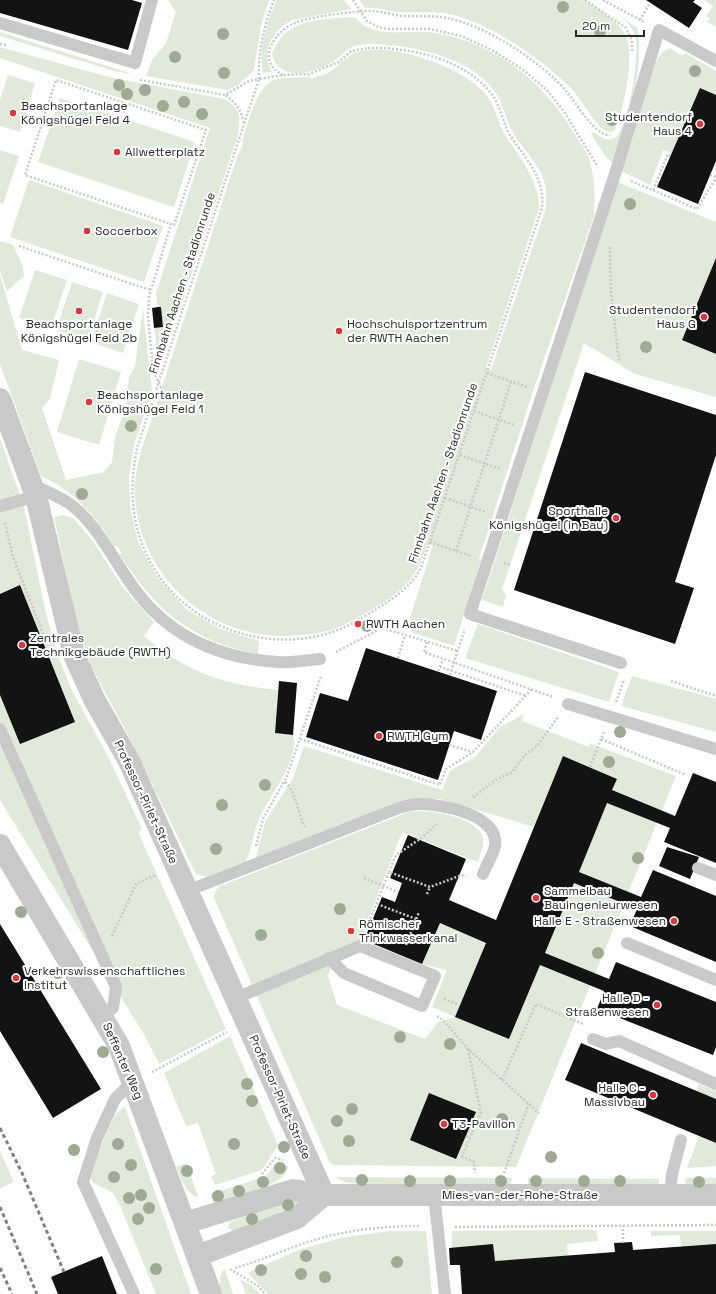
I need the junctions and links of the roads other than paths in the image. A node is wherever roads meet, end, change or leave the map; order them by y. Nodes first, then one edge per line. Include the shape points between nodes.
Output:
1 (152, 0) edge
2 (0, 23) edge
3 (716, 62) edge
4 (0, 399) edge
5 (34, 490) junction
6 (1, 506) road end
7 (324, 658) road end
8 (624, 668) road end
9 (568, 704) road end
10 (0, 729) edge
11 (716, 749) edge
12 (0, 845) edge
13 (698, 868) dead end
14 (483, 874) road end
15 (716, 875) edge
16 (187, 891) junction
17 (627, 944) dead end
18 (329, 958) junction
19 (716, 980) edge
20 (236, 998) junction
21 (102, 1015) junction
22 (593, 1039) dead end
23 (133, 1081) junction
24 (716, 1084) edge
25 (681, 1140) dead end
26 (324, 1195) junction
27 (434, 1195) junction
28 (670, 1195) junction
29 (716, 1195) edge
30 (185, 1223) junction
31 (197, 1256) junction
32 (134, 1294) edge
33 (211, 1294) edge
34 (445, 1294) edge

1 - 2 lane via 135,63
3 - 8 lane via 659,30 615,174 470,614
4 - 5 street, Professor-Pirlet-Straße
5 - 6 lane
5 - 7 lane via 70,504 91,524 140,596 158,615 203,646 234,657 279,662
5 - 16 street, Professor-Pirlet-Straße via 74,655 94,699 129,761
9 - 11 lane
10 - 21 lane via 116,987 113,1008
12 - 21 street, Seffenter Weg
13 - 15 lane
14 - 16 lane via 495,846 493,834 486,824 458,810 418,804 400,807
16 - 20 street, Professor-Pirlet-Straße
17 - 19 lane
18 - 18 lane via 360,946 435,976 422,1006 344,973
18 - 20 lane
20 - 26 street, Professor-Pirlet-Straße
21 - 23 street, Seffenter Weg via 119,1046
22 - 24 lane via 606,1044 619,1041
23 - 30 street, Seffenter Weg
23 - 32 lane via 116,1099 97,1138 83,1182
25 - 28 lane via 672,1174
26 - 27 street, Mies-van-der-Rohe-Straße
26 - 30 street, Mies-van-der-Rohe-Straße via 293,1190
26 - 31 street via 297,1218
27 - 28 street, Mies-van-der-Rohe-Straße
27 - 34 lane
28 - 29 street, Mies-van-der-Rohe-Straße
30 - 31 street, Seffenter Weg
31 - 33 street, Seffenter Weg

